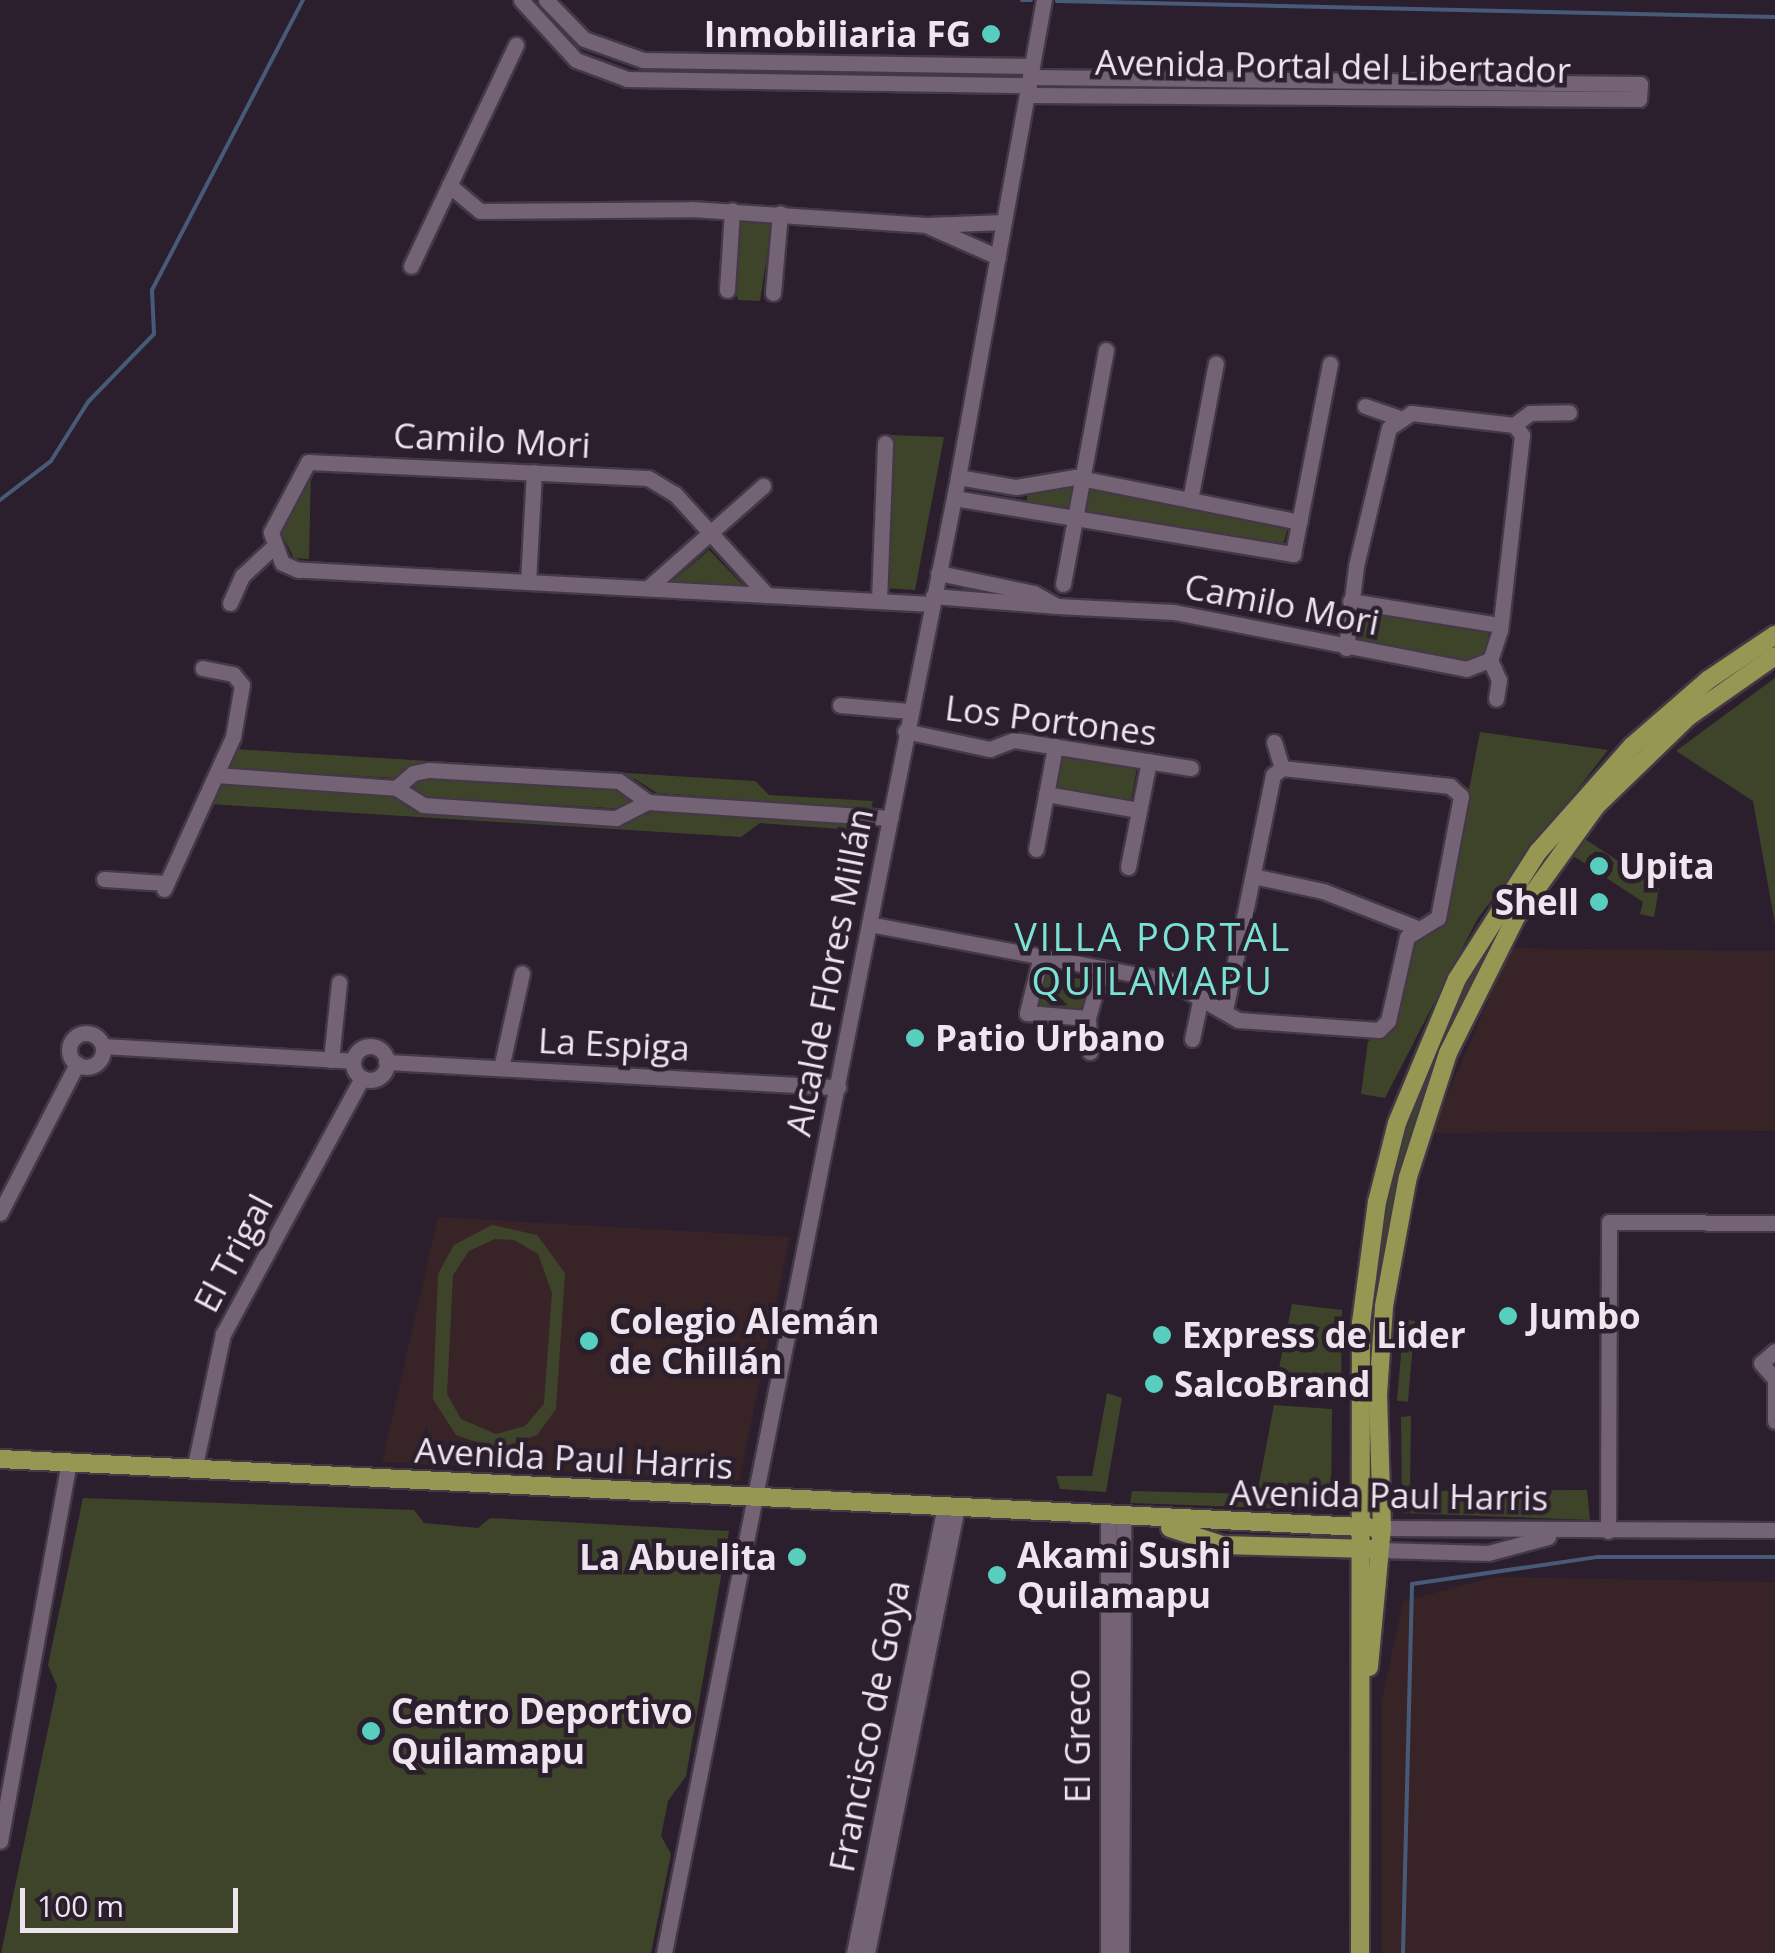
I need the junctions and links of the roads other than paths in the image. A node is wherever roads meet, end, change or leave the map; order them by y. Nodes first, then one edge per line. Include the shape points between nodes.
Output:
1 (521, 0) edge
2 (546, 0) edge
3 (1044, 0) edge
4 (516, 45) dead end
5 (1029, 80) junction
6 (1640, 92) dead end
7 (449, 185) junction
8 (732, 210) junction
9 (780, 212) junction
10 (1004, 222) junction
11 (926, 225) junction
12 (998, 258) junction
13 (411, 266) dead end
14 (727, 290) dead end
15 (773, 293) dead end
16 (1106, 350) dead end
17 (1216, 363) dead end
18 (1330, 364) dead end
19 (1366, 406) dead end
20 (1569, 412) dead end
21 (1397, 417) junction
22 (1514, 424) junction
23 (885, 443) dead end
24 (534, 472) junction
25 (958, 476) junction
26 (1082, 479) junction
27 (763, 486) dead end
28 (954, 498) junction
29 (1190, 500) junction
30 (1075, 518) junction
31 (1300, 522) junction
32 (711, 534) junction
33 (272, 548) junction
34 (938, 573) junction
35 (528, 582) junction
36 (1063, 584) dead end
37 (648, 588) junction
38 (767, 596) junction
39 (932, 600) junction
40 (1350, 601) junction
41 (230, 602) dead end
42 (878, 602) junction
43 (1058, 606) junction
44 (1500, 624) junction
45 (1775, 636) edge
46 (1346, 648) junction
47 (1775, 656) edge
48 (1490, 660) junction
49 (203, 668) dead end
50 (1496, 699) dead end
51 (840, 705) dead end
52 (909, 710) junction
53 (905, 731) junction
54 (1274, 742) dead end
55 (1055, 746) junction
56 (1149, 761) junction
57 (1191, 768) dead end
58 (1282, 768) junction
59 (216, 775) junction
60 (396, 788) junction
61 (1046, 794) junction
62 (648, 802) junction
63 (1139, 810) junction
64 (890, 818) junction
65 (1036, 848) dead end
66 (1128, 867) dead end
67 (1253, 876) junction
68 (104, 880) dead end
69 (869, 924) junction
70 (1415, 927) junction
71 (1041, 956) junction
72 (1102, 968) junction
73 (522, 973) dead end
74 (339, 982) dead end
75 (1201, 997) junction
76 (1226, 1010) junction
77 (1088, 1018) junction
78 (1192, 1039) dead end
79 (103, 1046) junction
80 (1090, 1052) dead end
81 (331, 1060) junction
82 (353, 1061) junction
83 (386, 1062) junction
84 (77, 1064) junction
85 (501, 1068) junction
86 (362, 1078) junction
87 (838, 1087) junction
88 (0, 1211) edge
89 (1775, 1223) edge
90 (1775, 1351) edge
91 (1775, 1379) edge
92 (1775, 1422) edge
93 (0, 1459) edge
94 (69, 1463) junction
95 (194, 1470) junction
96 (752, 1500) junction
97 (950, 1510) junction
98 (1115, 1519) junction
99 (1146, 1521) junction
100 (1360, 1528) junction
101 (1382, 1528) junction
102 (1572, 1530) junction
103 (1608, 1530) junction
104 (1775, 1530) edge
105 (1360, 1549) junction
106 (1381, 1550) junction
107 (1360, 1742) junction
108 (7, 1769) edge
109 (0, 1841) edge
110 (664, 1953) edge
111 (854, 1953) edge
112 (867, 1953) edge
113 (1108, 1953) edge
114 (1121, 1953) edge
115 (1360, 1953) edge

1 - 5 street, Avenida Portal del Libertador via 576,60 627,79
2 - 5 street, Avenida Portal del Libertador via 584,39 644,60
3 - 5 street, Alcalde Flores Millán
4 - 7 street
5 - 6 street, Avenida Portal del Libertador
5 - 10 street, Alcalde Flores Millán
7 - 8 street via 480,211
7 - 13 street
8 - 9 street
8 - 14 street
9 - 11 street
9 - 15 street
10 - 11 street
10 - 12 street, Alcalde Flores Millán
11 - 12 street
12 - 25 street, Alcalde Flores Millán
16 - 26 street
17 - 29 street
18 - 31 street
19 - 21 street
20 - 22 street via 1530,413
21 - 22 street
21 - 40 street
22 - 44 street via 1522,435 1522,458
23 - 42 street
24 - 32 street, Camilo Mori via 648,478 675,494
24 - 33 street, Camilo Mori via 308,462 271,532
24 - 35 street
25 - 26 street via 1016,487 1053,477
25 - 28 street, Alcalde Flores Millán
26 - 29 street
26 - 30 street
27 - 32 street
28 - 30 street
28 - 34 street, Alcalde Flores Millán
29 - 31 street
30 - 31 street via 1294,554
30 - 36 street
32 - 37 street
32 - 38 street, Camilo Mori
33 - 35 street, Camilo Mori via 298,570
33 - 41 street via 242,576
34 - 39 street, Alcalde Flores Millán
34 - 43 street, Camilo Mori via 1034,593
35 - 37 street, Camilo Mori
37 - 38 street, Camilo Mori
38 - 42 street, Camilo Mori
39 - 42 street, Camilo Mori
39 - 43 street, Camilo Mori
39 - 52 street, Alcalde Flores Millán
40 - 44 street
40 - 46 street
43 - 46 street, Camilo Mori via 1174,612
44 - 48 street
45 - 100 main road via 1708,680 1582,796 1494,914 1440,1012 1398,1124 1370,1242 1360,1363
46 - 48 street, Camilo Mori via 1466,669
47 - 101 main road via 1688,718 1596,806 1484,974 1419,1135 1393,1248 1380,1350
48 - 50 street via 1499,680
49 - 59 street via 233,674 242,685 233,737
51 - 52 street
52 - 53 street, Alcalde Flores Millán
53 - 55 street, Los Portones via 990,749 1014,740
53 - 64 street, Alcalde Flores Millán
54 - 58 street
55 - 56 street, Los Portones
55 - 61 street
56 - 57 street, Los Portones
56 - 63 street
58 - 67 street via 1273,775
58 - 70 street via 1450,786 1461,796 1438,918
59 - 60 street
59 - 68 street via 165,886
60 - 62 street via 423,804 616,818
60 - 62 street via 412,773 429,770 619,781
61 - 63 street
61 - 65 street
62 - 64 street
63 - 66 street
64 - 69 street, Alcalde Flores Millán
67 - 70 street via 1323,891
67 - 76 street
69 - 71 street
69 - 87 street, Alcalde Flores Millán
70 - 76 street via 1407,936 1388,1021 1379,1030 1252,1022
71 - 72 street
71 - 77 street via 1027,1013
72 - 75 street via 1170,981
72 - 77 street
73 - 85 street
74 - 81 street
75 - 76 street
75 - 78 street
77 - 80 street
79 - 81 street, La Espiga
79 - 84 street via 94,1065
79 - 84 street, La Espiga via 92,1034 76,1036 69,1050
81 - 82 street, La Espiga
82 - 83 street, La Espiga via 367,1047
82 - 86 street
83 - 85 street, La Espiga
83 - 86 street via 377,1078
84 - 88 street
85 - 87 street, La Espiga
86 - 95 street, El Trigal via 224,1334
87 - 96 street, Alcalde Flores Millán
89 - 103 street via 1609,1222
90 - 91 street via 1762,1363
91 - 92 street
93 - 94 main road, Avenida Paul Harris
94 - 95 main road, Avenida Paul Harris
94 - 108 street
95 - 96 main road, Avenida Paul Harris
96 - 97 main road, Avenida Paul Harris
96 - 110 street, Alcalde Flores Millán
97 - 98 main road, Avenida Paul Harris
97 - 111 street, Francisco de Goya
97 - 112 street, Francisco de Goya
98 - 99 main road, Avenida Paul Harris
98 - 113 street, El Greco
98 - 114 street, El Greco
99 - 100 main road, Avenida Paul Harris
99 - 105 main road, Avenida Paul Harris via 1222,1545
100 - 101 main road, Avenida Paul Harris
100 - 105 main road
101 - 102 street, Avenida Paul Harris
101 - 106 main road
102 - 103 street, Avenida Paul Harris
102 - 106 street, Avenida Paul Harris via 1488,1553
103 - 104 street, Avenida Paul Harris
105 - 106 main road, Avenida Paul Harris
105 - 107 main road
106 - 107 main road
107 - 115 main road
108 - 109 street

